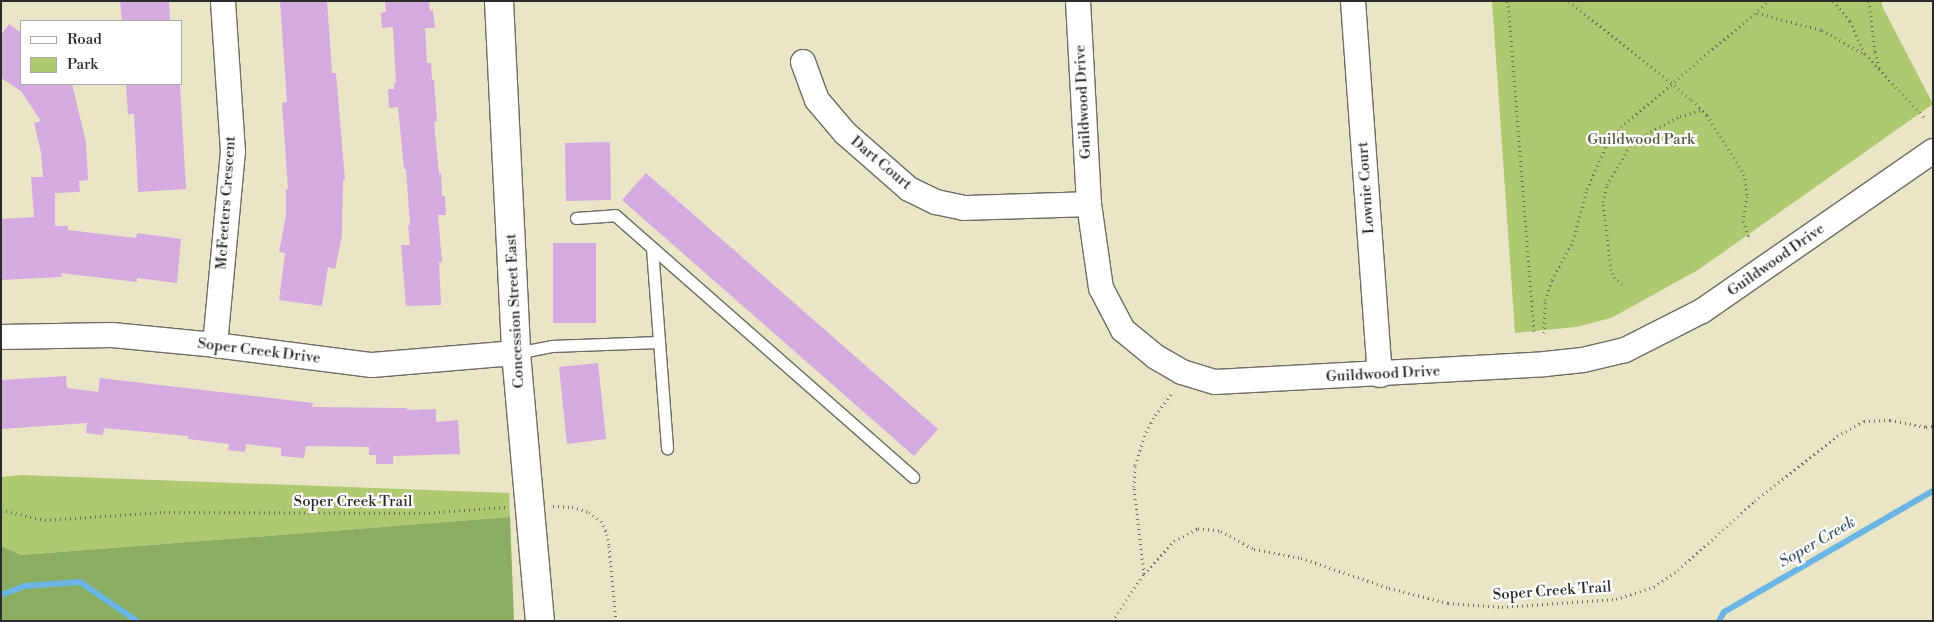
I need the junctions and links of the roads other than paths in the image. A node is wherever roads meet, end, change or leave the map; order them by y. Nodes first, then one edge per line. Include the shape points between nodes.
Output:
1 (223, 1) edge
2 (499, 1) edge
3 (1078, 1) edge
4 (1353, 1) edge
5 (803, 62) dead end
6 (1933, 151) edge
7 (1089, 204) junction
8 (576, 218) dead end
9 (652, 248) junction
10 (1, 337) edge
11 (659, 342) junction
12 (214, 345) junction
13 (516, 353) junction
14 (1380, 375) junction
15 (666, 448) dead end
16 (913, 476) dead end
17 (540, 621) edge

1 - 12 street, McFeeters Crescent via 233,152
2 - 13 street, Concession Street East
3 - 7 street, Guildwood Drive
4 - 14 street, Lownie Court
5 - 7 street, Dart Court via 817,100 845,133 909,189 936,202 964,208
6 - 14 street, Guildwood Drive via 1702,311 1625,350 1583,360 1544,364
7 - 14 street, Guildwood Drive via 1101,288 1123,330 1156,357 1182,372 1215,382
8 - 9 lane via 615,215
9 - 11 lane
9 - 16 lane
10 - 12 street, Soper Creek Drive via 112,335
11 - 13 lane via 551,346
11 - 15 lane
12 - 13 street, Soper Creek Drive via 372,365
13 - 17 street, Concession Street East

